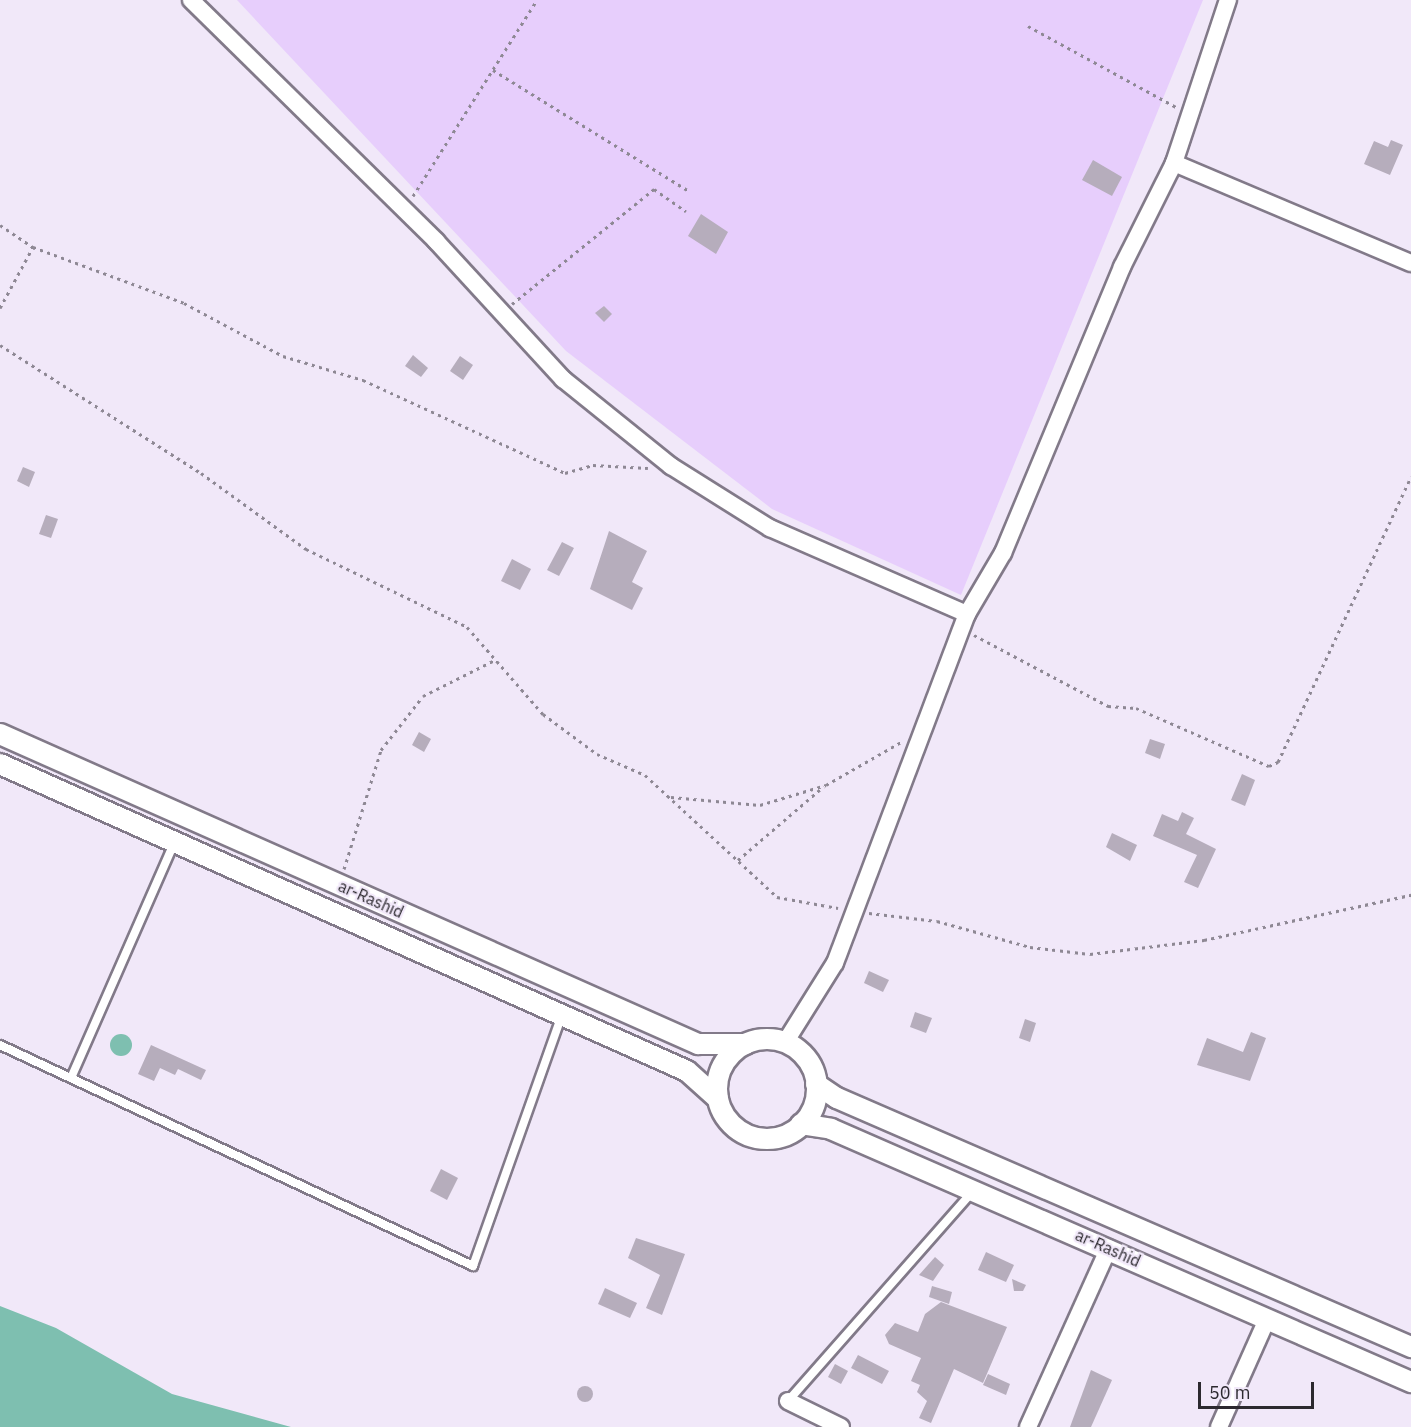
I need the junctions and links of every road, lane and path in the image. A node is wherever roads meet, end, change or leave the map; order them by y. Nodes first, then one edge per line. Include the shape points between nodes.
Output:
1 (191, 0) edge
2 (537, 0) edge
3 (1228, 0) edge
4 (1028, 26) dead end
5 (493, 70) junction
6 (1187, 113) junction
7 (1174, 163) junction
8 (689, 191) dead end
9 (403, 210) junction
10 (686, 211) dead end
11 (0, 225) edge
12 (33, 247) junction
13 (1411, 263) edge
14 (0, 308) edge
15 (501, 312) junction
16 (0, 345) edge
17 (671, 466) junction
18 (1411, 477) edge
19 (964, 621) junction
20 (495, 660) junction
21 (924, 729) junction
22 (0, 734) edge
23 (0, 764) edge
24 (826, 785) junction
25 (669, 797) junction
26 (174, 842) junction
27 (738, 860) junction
28 (340, 885) junction
29 (1411, 895) edge
30 (856, 912) junction
31 (562, 1015) junction
32 (786, 1041) junction
33 (746, 1044) junction
34 (0, 1045) edge
35 (71, 1078) junction
36 (816, 1084) junction
37 (718, 1099) junction
38 (801, 1124) junction
39 (973, 1190) junction
40 (1109, 1248) junction
41 (1267, 1319) junction
42 (1411, 1347) edge
43 (1411, 1382) edge
44 (788, 1401) joint
45 (841, 1427) edge
46 (1028, 1427) edge
47 (1219, 1427) edge

1 - 9 street
2 - 5 path
3 - 6 street
4 - 6 path
5 - 8 path
5 - 9 path
6 - 7 street
7 - 13 street
7 - 19 street via 1122,267 1003,553
9 - 15 street
10 - 15 path via 654,189
11 - 12 path
12 - 14 path
12 - 17 path via 184,303 283,356 363,380 565,473 593,465
15 - 17 street via 563,379
16 - 20 path via 201,473 306,549 467,627
17 - 19 street via 770,528
18 - 19 path via 1278,762 1269,766 1136,708 1108,706
19 - 21 street
20 - 25 path via 543,714 597,754 645,775
20 - 28 path via 423,696 381,750
21 - 24 path
21 - 30 street
22 - 28 street, ar-Rashid
23 - 26 street, ar-Rashid
24 - 25 path via 760,805
24 - 27 path
25 - 27 path
26 - 31 street, ar-Rashid
26 - 35 lane
27 - 30 path via 777,897
28 - 33 street, ar-Rashid via 698,1044
29 - 30 path via 1204,940 1090,954 1030,947 937,921
30 - 32 street via 835,963
31 - 35 lane via 473,1266
31 - 37 street, ar-Rashid via 687,1071
32 - 33 street
32 - 36 street via 806,1058
33 - 37 street via 724,1062
34 - 35 lane
36 - 38 street via 813,1107
36 - 42 street, ar-Rashid via 837,1098
37 - 38 street via 729,1122 759,1138 776,1138
38 - 39 street, ar-Rashid via 831,1129
39 - 40 street, ar-Rashid
39 - 44 lane
40 - 41 street, ar-Rashid
40 - 46 street
41 - 43 street, ar-Rashid
41 - 47 street
44 - 45 street

